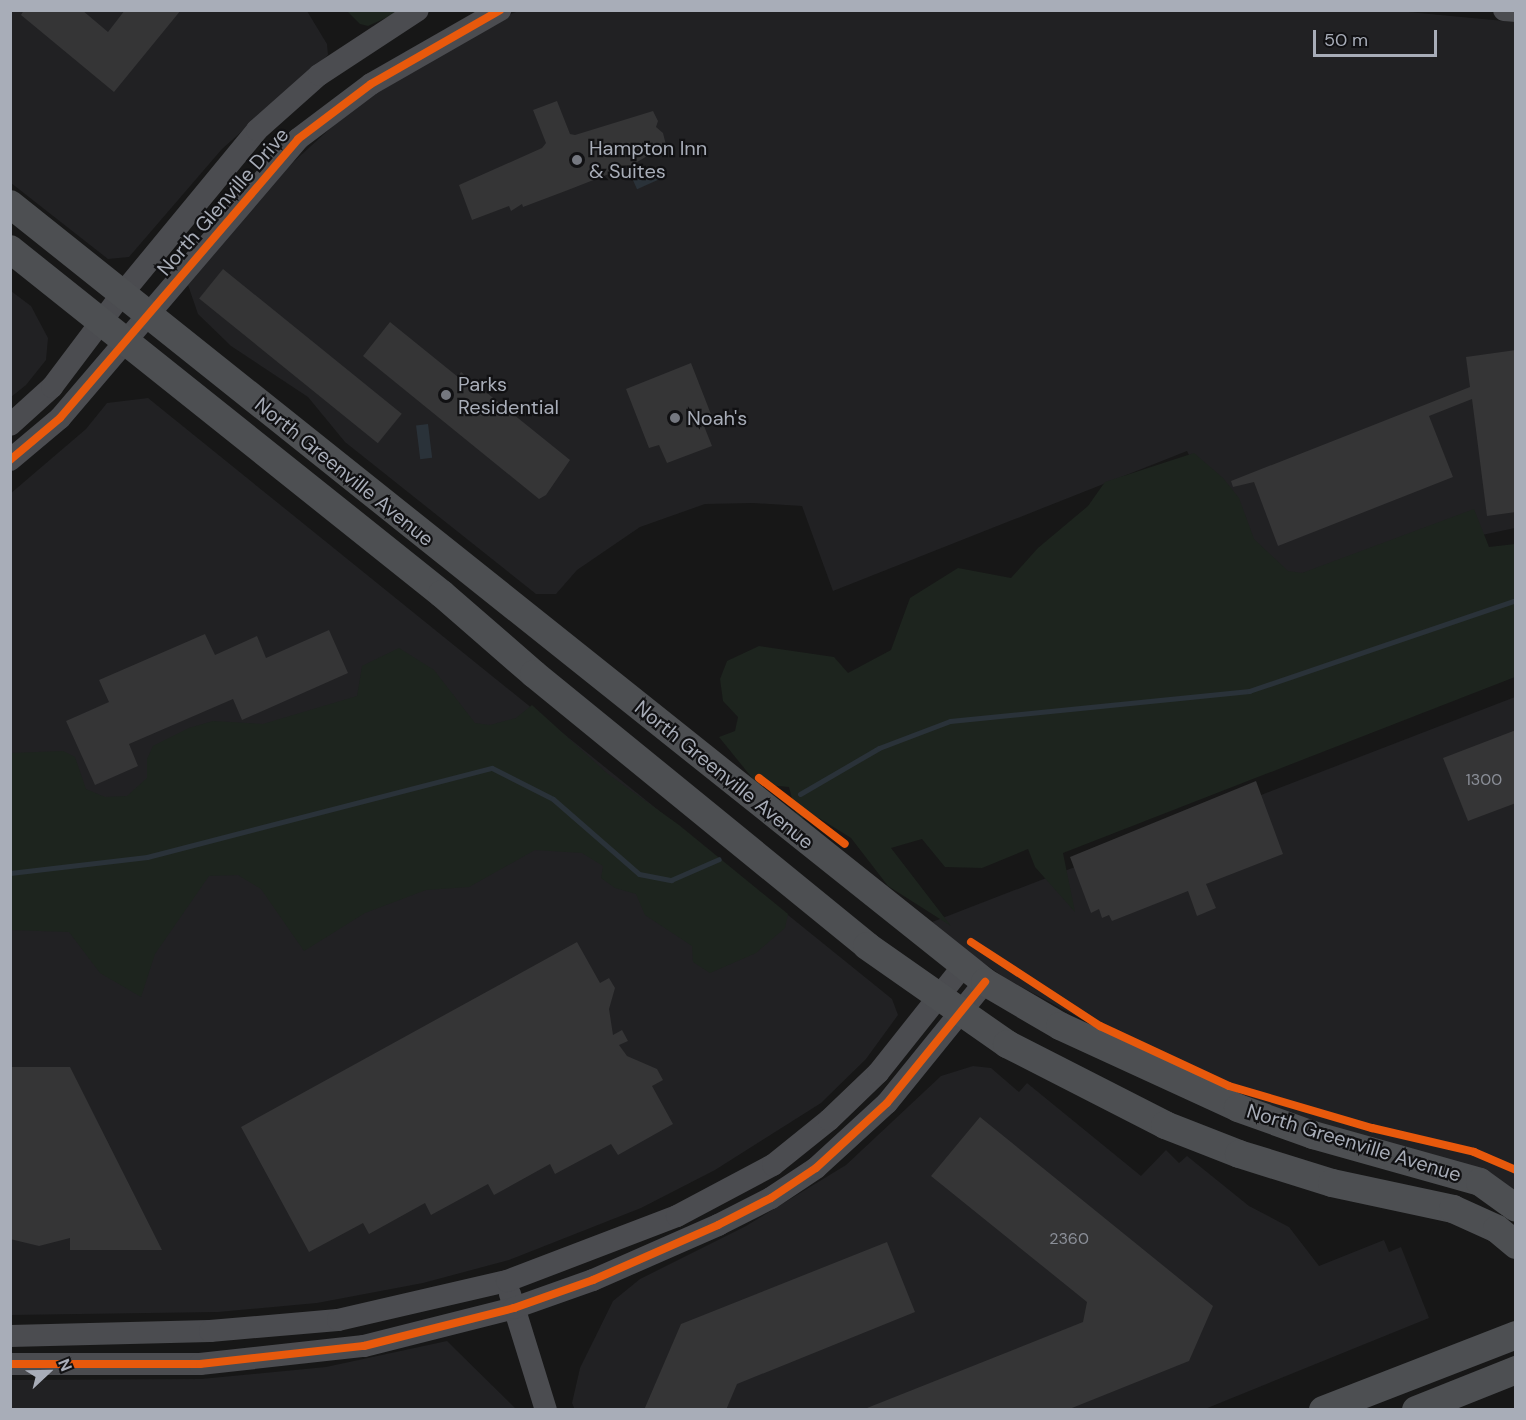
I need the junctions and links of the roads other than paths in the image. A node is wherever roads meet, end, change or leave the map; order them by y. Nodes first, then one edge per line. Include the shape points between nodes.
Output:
1 (418, 10) edge
2 (500, 10) edge
3 (1504, 10) edge
4 (1515, 11) edge
5 (10, 204) edge
6 (10, 249) edge
7 (122, 294) junction
8 (148, 314) junction
9 (103, 320) junction
10 (126, 338) junction
11 (10, 425) edge
12 (10, 460) edge
13 (975, 974) junction
14 (939, 998) junction
15 (962, 1014) junction
16 (752, 1177) junction
17 (1480, 1182) junction
18 (766, 1200) junction
19 (1515, 1200) edge
20 (1515, 1208) edge
21 (1515, 1245) edge
22 (507, 1281) junction
23 (514, 1308) junction
24 (290, 1326) junction
25 (1515, 1335) edge
26 (10, 1336) edge
27 (293, 1354) junction
28 (10, 1364) edge
29 (1515, 1370) edge
30 (1355, 1396) junction
31 (546, 1410) edge
32 (1323, 1410) edge
33 (1386, 1410) edge
34 (1416, 1410) edge

1 - 7 street, North Glenville Drive via 319,75 257,130
2 - 8 street, North Glenville Drive via 375,81 315,125 259,182
3 - 4 street
5 - 7 main road, North Greenville Avenue
6 - 9 main road, North Greenville Avenue
7 - 8 main road, North Greenville Avenue
7 - 9 street, North Glenville Drive
8 - 10 street, North Glenville Drive
8 - 13 main road, North Greenville Avenue
9 - 10 main road, North Greenville Avenue
9 - 11 street, North Glenville Drive via 52,387
10 - 12 street, North Glenville Drive via 60,418
10 - 14 main road, North Greenville Avenue via 867,946
13 - 14 street
13 - 15 street
13 - 17 main road, North Greenville Avenue via 1060,1026 1238,1108 1313,1135
14 - 15 main road, North Greenville Avenue
14 - 16 street via 878,1073 829,1120
15 - 18 street via 911,1077 851,1138 816,1168
15 - 21 main road, North Greenville Avenue via 1007,1044 1166,1125 1239,1154 1332,1183 1453,1209 1497,1229
16 - 18 street
16 - 22 street via 677,1216
17 - 19 main road
17 - 20 main road, North Greenville Avenue
18 - 23 street via 654,1255
22 - 23 street
22 - 24 street via 396,1310
23 - 27 street via 364,1346
23 - 31 street
24 - 26 street
24 - 27 street
25 - 30 main road
27 - 28 street via 200,1364
29 - 34 main road
30 - 32 main road
30 - 33 main road

